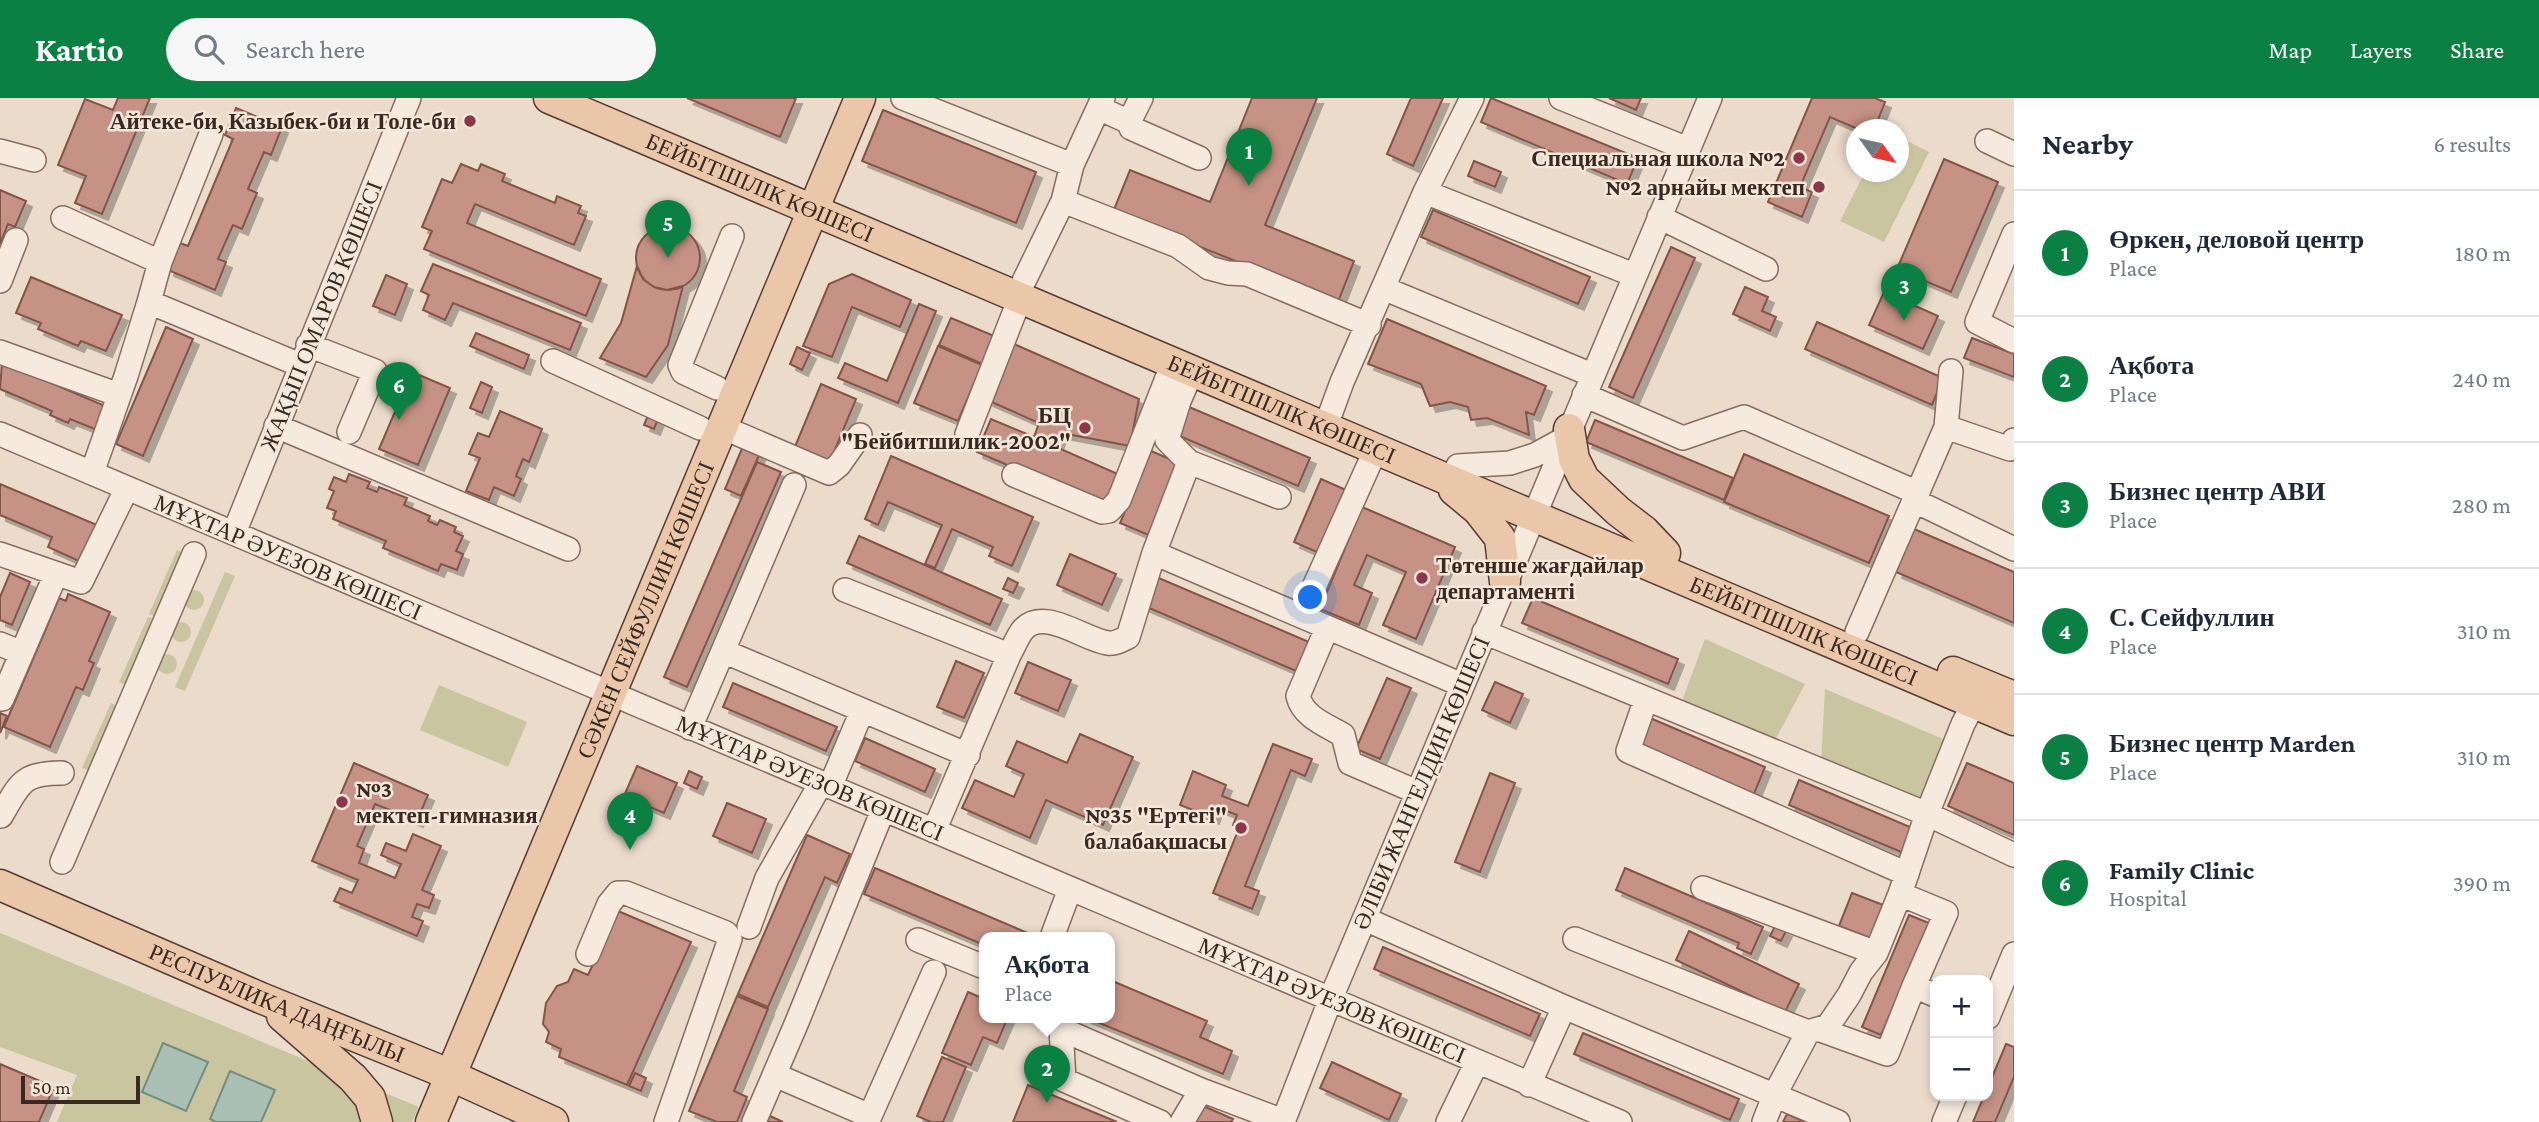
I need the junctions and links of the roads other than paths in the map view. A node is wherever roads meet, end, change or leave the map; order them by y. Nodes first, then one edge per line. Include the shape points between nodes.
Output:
1 (409, 98) edge
2 (549, 98) edge
3 (592, 98) edge
4 (841, 98) edge
5 (860, 98) edge
6 (903, 98) edge
7 (1141, 98) edge
8 (1472, 98) edge
9 (1561, 98) edge
10 (1710, 98) edge
11 (1101, 103) edge
12 (1129, 122) junction
13 (211, 134) dead end
14 (1987, 141) dead end
15 (1688, 149) junction
16 (0, 151) edge
17 (2014, 154) edge
18 (1199, 158) dead end
19 (34, 160) dead end
20 (1072, 165) junction
21 (1425, 192) junction
22 (807, 199) junction
23 (1063, 201) junction
24 (1659, 217) junction
25 (64, 218) dead end
26 (2014, 234) edge
27 (732, 236) dead end
28 (16, 240) dead end
29 (160, 262) junction
30 (1766, 269) dead end
31 (1634, 275) junction
32 (0, 281) edge
33 (1383, 288) junction
34 (1022, 290) junction
35 (149, 302) junction
36 (1369, 325) junction
37 (2014, 341) edge
38 (0, 352) edge
39 (304, 355) junction
40 (553, 361) dead end
41 (1182, 367) junction
42 (1951, 371) dead end
43 (1588, 385) junction
44 (717, 388) junction
45 (119, 395) junction
46 (1331, 412) junction
47 (276, 426) junction
48 (1945, 427) junction
49 (711, 428) junction
50 (349, 432) dead end
51 (1567, 433) junction
52 (0, 434) edge
53 (967, 434) dead end
54 (860, 435) dead end
55 (2014, 440) edge
56 (1376, 449) junction
57 (1189, 462) junction
58 (1415, 466) junction
59 (1458, 466) junction
60 (92, 473) junction
61 (1014, 475) dead end
62 (794, 485) dead end
63 (127, 488) junction
64 (1279, 497) dead end
65 (1916, 497) junction
66 (1535, 508) junction
67 (234, 533) junction
68 (569, 549) dead end
69 (2014, 549) edge
70 (1154, 553) junction
71 (1665, 553) junction
72 (0, 554) edge
73 (194, 554) dead end
74 (56, 573) junction
75 (1504, 582) junction
76 (845, 590) dead end
77 (1301, 616) junction
78 (1327, 628) junction
79 (1484, 632) junction
80 (1857, 632) junction
81 (0, 644) edge
82 (723, 651) junction
83 (22, 653) junction
84 (1009, 655) junction
85 (1462, 685) junction
86 (601, 689) junction
87 (2014, 697) edge
88 (0, 699) edge
89 (1646, 699) junction
90 (1973, 703) junction
91 (862, 711) junction
92 (2014, 720) edge
93 (691, 728) junction
94 (968, 755) junction
95 (62, 773) dead end
96 (825, 785) junction
97 (1417, 792) junction
98 (883, 810) junction
99 (1927, 814) junction
100 (0, 817) edge
101 (934, 831) junction
102 (2014, 855) edge
103 (62, 862) dead end
104 (1904, 884) junction
105 (0, 885) edge
106 (1703, 888) dead end
107 (1070, 889) junction
108 (1364, 919) junction
109 (749, 927) dead end
110 (1054, 932) edge
111 (1574, 939) dead end
112 (918, 940) dead end
113 (1876, 953) junction
114 (588, 954) dead end
115 (2014, 954) edge
116 (979, 965) edge
117 (934, 972) dead end
118 (1925, 991) edge
119 (261, 998) junction
120 (1331, 998) junction
121 (1993, 1005) edge
122 (1564, 1007) junction
123 (1057, 1023) edge
124 (1813, 1031) junction
125 (1477, 1062) junction
126 (442, 1072) junction
127 (775, 1075) junction
128 (1529, 1085) junction
129 (1201, 1090) junction
130 (1775, 1094) junction
131 (1953, 1101) edge
132 (377, 1122) edge
133 (413, 1122) edge
134 (431, 1122) edge
135 (553, 1122) edge
136 (666, 1122) edge
137 (754, 1122) edge
138 (1160, 1122) edge
139 (1182, 1122) edge
140 (1283, 1122) edge
141 (1448, 1122) edge
142 (1620, 1122) edge
143 (1764, 1122) edge
144 (1838, 1122) edge
145 (1944, 1122) edge

1 - 39 street, ЖАҚЫП ОМАРОВ КӨШЕСІ
2 - 22 main road, БЕЙБІТШІЛІК КӨШЕСІ
3 - 22 main road, БЕЙБІТШІЛІК КӨШЕСІ
4 - 22 main road, СӘКЕН СЕЙФУЛЛИН КӨШЕСІ
5 - 22 main road, СӘКЕН СЕЙФУЛЛИН КӨШЕСІ
6 - 20 street
7 - 12 street
8 - 21 street
9 - 15 street
10 - 15 street, ӘЛІБИ ЖАНГЕЛДИН КӨШЕСІ
11 - 12 street
11 - 20 street
12 - 18 street via 1131,128
13 - 29 street
14 - 17 street
15 - 24 street, ӘЛІБИ ЖАНГЕЛДИН КӨШЕСІ
16 - 19 street
20 - 23 street
21 - 31 street
21 - 33 street
22 - 34 main road, БЕЙБІТШІЛІК КӨШЕСІ
22 - 44 main road, СӘКЕН СЕЙФУЛЛИН КӨШЕСІ
22 - 49 main road, СӘКЕН СЕЙФУЛЛИН КӨШЕСІ
23 - 34 street
23 - 36 street via 1178,246 1209,268 1247,274
24 - 30 street
24 - 31 street, ӘЛІБИ ЖАНГЕЛДИН КӨШЕСІ
25 - 29 street
26 - 37 street via 1977,322
27 - 44 street via 680,365 683,372
28 - 32 street
29 - 35 street
31 - 43 street, ӘЛІБИ ЖАНГЕЛДИН КӨШЕСІ
33 - 36 street
33 - 43 street
34 - 41 main road, БЕЙБІТШІЛІК КӨШЕСІ
34 - 46 main road, БЕЙБІТШІЛІК КӨШЕСІ
34 - 53 street
35 - 39 street
35 - 45 street
36 - 46 street
38 - 45 street
39 - 47 street, ЖАҚЫП ОМАРОВ КӨШЕСІ
39 - 50 street via 375,371
40 - 49 street
41 - 56 main road, БЕЙБІТШІЛІК КӨШЕСІ
41 - 57 street via 1179,401 1167,440
41 - 61 street via 1119,500 1109,510 1102,512
42 - 48 street
43 - 51 street, ӘЛІБИ ЖАНГЕЛДИН КӨШЕСІ
43 - 65 street via 1683,438 1744,417
44 - 49 main road, СӘКЕН СЕЙФУЛЛИН КӨШЕСІ
45 - 60 street
46 - 59 main road, БЕЙБІТШІЛІК КӨШЕСІ
47 - 67 street, ЖАҚЫП ОМАРОВ КӨШЕСІ
47 - 68 street
48 - 55 street via 2010,449
48 - 65 street
49 - 54 street via 829,473
49 - 86 main road, СӘКЕН СЕЙФУЛЛИН КӨШЕСІ
51 - 59 street via 1535,455 1510,463
51 - 66 street, ӘЛІБИ ЖАНГЕЛДИН КӨШЕСІ
51 - 71 main road via 1584,479
52 - 60 street, МҰХТАР ӘУЕЗОВ КӨШЕСІ
56 - 58 main road, БЕЙБІТШІЛІК КӨШЕСІ
56 - 77 street
57 - 64 street
57 - 70 street
58 - 66 main road, БЕЙБІТШІЛІК КӨШЕСІ
58 - 75 main road via 1479,510 1500,538
59 - 66 main road, БЕЙБІТШІЛІК КӨШЕСІ
60 - 63 street, МҰХТАР ӘУЕЗОВ КӨШЕСІ
62 - 82 street
63 - 67 street, МҰХТАР ӘУЕЗОВ КӨШЕСІ
63 - 74 street via 81,582
65 - 69 street
65 - 80 street
66 - 71 main road, БЕЙБІТШІЛІК КӨШЕСІ
66 - 75 street, ӘЛІБИ ЖАНГЕЛДИН КӨШЕСІ
66 - 90 main road, БЕЙБІТШІЛІК КӨШЕСІ
67 - 86 street, МҰХТАР ӘУЕЗОВ КӨШЕСІ
70 - 77 street
70 - 84 street via 1128,636 1108,643 1047,621 1034,623 1023,629
71 - 80 main road, БЕЙБІТШІЛІК КӨШЕСІ
72 - 74 street
73 - 103 street
74 - 83 street
75 - 79 street, ӘЛІБИ ЖАНГЕЛДИН КӨШЕСІ
76 - 84 street
77 - 78 street
78 - 85 street
78 - 97 street via 1298,696 1300,705 1343,735 1350,763
79 - 85 street, ӘЛІБИ ЖАНГЕЛДИН КӨШЕСІ
79 - 89 street
80 - 87 main road, БЕЙБІТШІЛІК КӨШЕСІ
81 - 83 street
82 - 91 street
82 - 93 street
83 - 88 street
84 - 94 street
85 - 97 street, ӘЛІБИ ЖАНГЕЛДИН КӨШЕСІ
86 - 93 street, МҰХТАР ӘУЕЗОВ КӨШЕСІ
86 - 126 main road, СӘКЕН СЕЙФУЛЛИН КӨШЕСІ
89 - 99 street
89 - 104 street via 1628,751
90 - 92 main road, БЕЙБІТШІЛІК КӨШЕСІ
90 - 99 street
91 - 94 street
91 - 96 street
93 - 96 street, МҰХТАР ӘУЕЗОВ КӨШЕСІ
94 - 101 street
95 - 100 street via 34,775 20,783
96 - 98 street, МҰХТАР ӘУЕЗОВ КӨШЕСІ
96 - 109 street via 767,878
97 - 108 street, ӘЛІБИ ЖАНГЕЛДИН КӨШЕСІ
98 - 101 street, МҰХТАР ӘУЕЗОВ КӨШЕСІ
98 - 127 street
99 - 102 street
99 - 104 street
101 - 107 street, МҰХТАР ӘУЕЗОВ КӨШЕСІ
104 - 113 street
104 - 118 street via 1945,913
105 - 119 main road, РЕСПУБЛИКА ДАҢҒЫЛЫ
106 - 113 street
107 - 110 street
107 - 120 street, МҰХТАР ӘУЕЗОВ КӨШЕСІ
108 - 120 street, ӘЛІБИ ЖАНГЕЛДИН КӨШЕСІ
108 - 122 street
111 - 124 street
112 - 116 street
113 - 124 street via 1828,1026
114 - 136 street via 618,893 726,933 730,939
115 - 121 street
117 - 127 street via 870,1116
118 - 124 street via 1886,1054
119 - 126 main road, РЕСПУБЛИКА ДАҢҒЫЛЫ
119 - 132 main road via 353,1079 370,1098
120 - 125 street, МҰХТАР ӘУЕЗОВ КӨШЕСІ
120 - 140 street, ӘЛІБИ ЖАНГЕЛДИН КӨШЕСІ
122 - 128 street
122 - 130 street
123 - 129 street
123 - 138 street via 1064,1080
124 - 130 street
125 - 128 street, МҰХТАР ӘУЕЗОВ КӨШЕСІ
125 - 141 street
126 - 133 main road, СӘКЕН СЕЙФУЛЛИН КӨШЕСІ
126 - 134 main road, СӘКЕН СЕЙФУЛЛИН КӨШЕСІ
126 - 135 main road, РЕСПУБЛИКА ДАҢҒЫЛЫ
127 - 137 street
128 - 142 street, МҰХТАР ӘУЕЗОВ КӨШЕСІ
129 - 139 street
129 - 140 street
130 - 143 street
130 - 144 street
131 - 145 street

